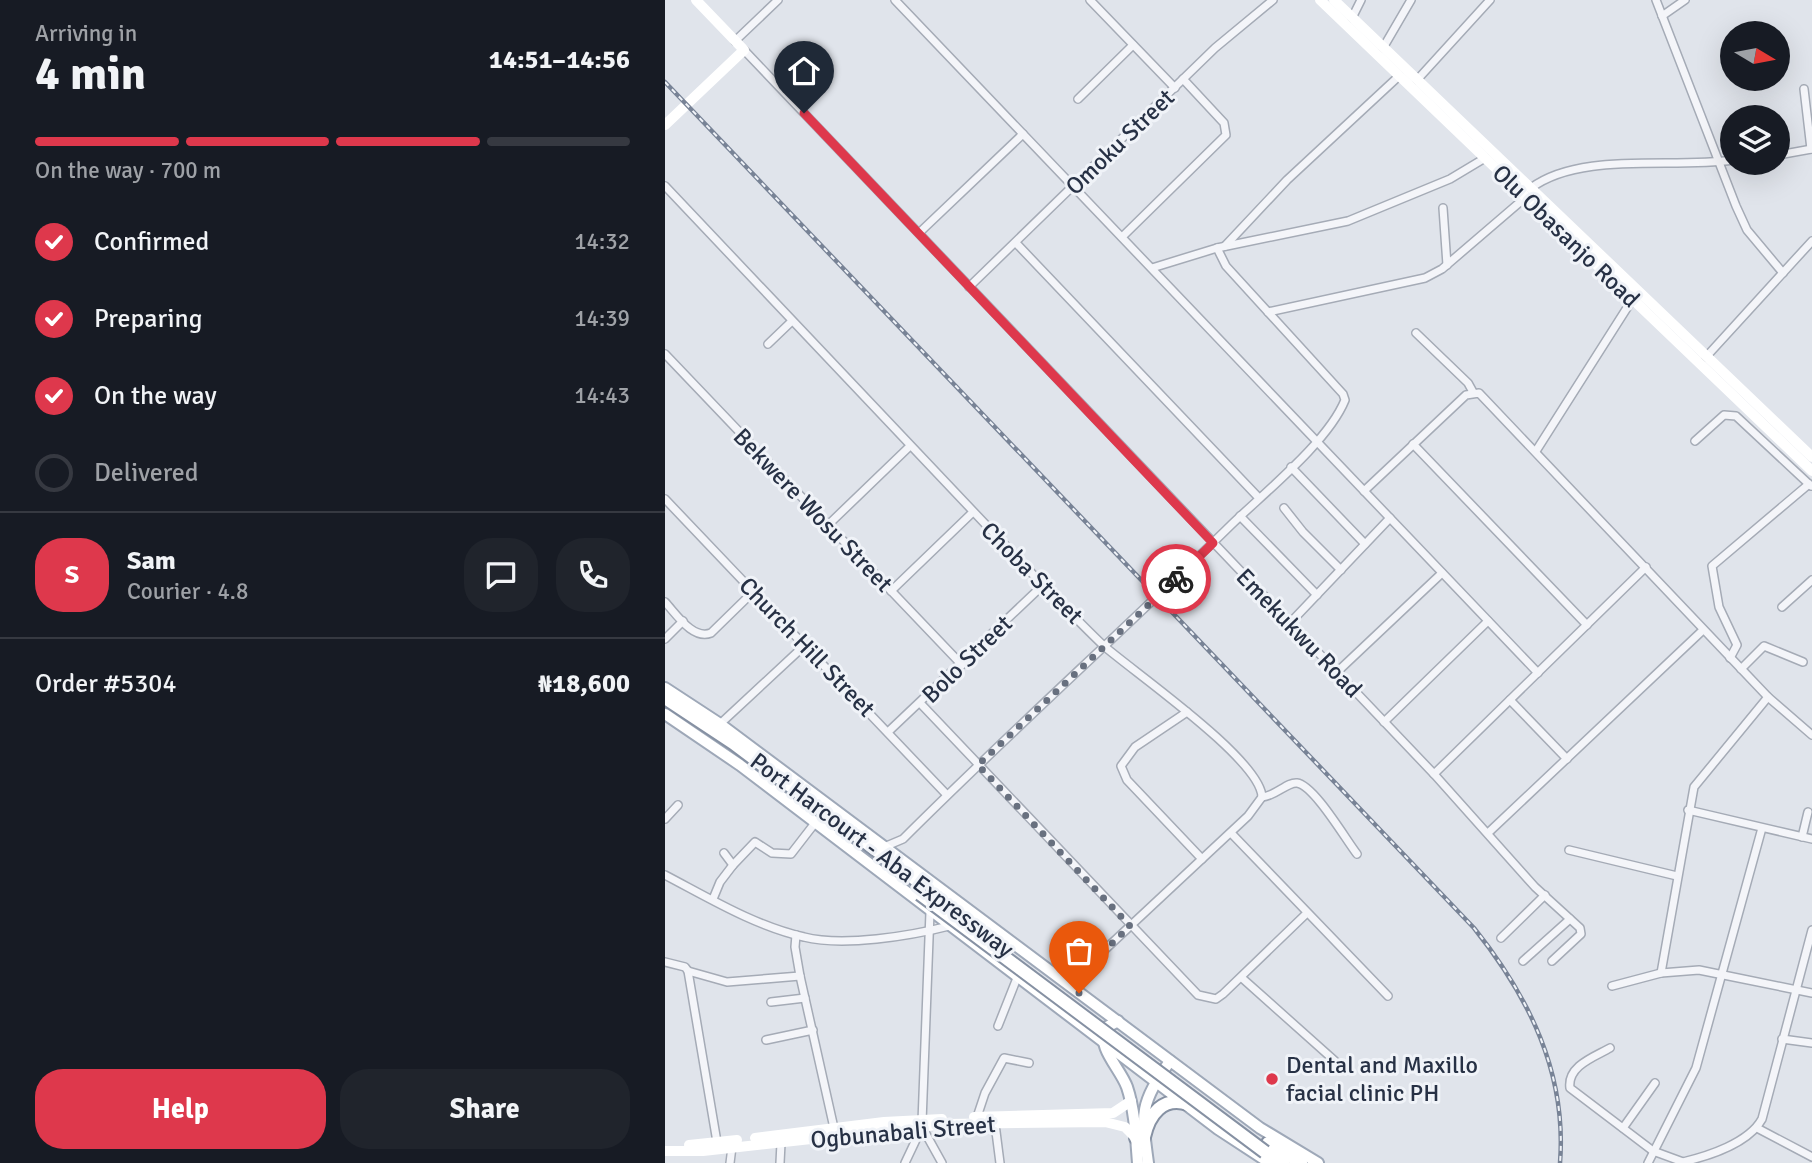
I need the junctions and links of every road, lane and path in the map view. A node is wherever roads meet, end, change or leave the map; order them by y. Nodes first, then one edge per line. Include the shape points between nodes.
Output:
1 (696, 0) edge
2 (778, 0) edge
3 (895, 0) edge
4 (1090, 0) edge
5 (1273, 0) edge
6 (1320, 0) edge
7 (1334, 0) edge
8 (1361, 0) edge
9 (1411, 0) edge
10 (1490, 0) edge
11 (1657, 0) edge
12 (1685, 0) edge
13 (1662, 16) junction
14 (1352, 18) junction
15 (735, 41) junction
16 (1133, 45) junction
17 (1383, 48) junction
18 (744, 50) junction
19 (1399, 76) junction
20 (1183, 79) junction
21 (1417, 80) junction
22 (1175, 88) junction
23 (1804, 89) dead end
24 (1078, 99) dead end
25 (665, 125) edge
26 (1023, 134) junction
27 (1812, 149) edge
28 (1790, 153) edge
29 (1485, 158) junction
30 (1717, 162) junction
31 (1720, 162) edge
32 (665, 186) edge
33 (1074, 187) junction
34 (1528, 193) junction
35 (1443, 208) dead end
36 (919, 233) junction
37 (1122, 237) junction
38 (1812, 241) edge
39 (1016, 243) junction
40 (1221, 247) junction
41 (1447, 265) junction
42 (1151, 268) junction
43 (1783, 273) junction
44 (969, 287) junction
45 (1632, 300) junction
46 (1268, 312) junction
47 (792, 321) junction
48 (1416, 333) dead end
49 (768, 344) dead end
50 (665, 354) edge
51 (1706, 357) junction
52 (1473, 392) junction
53 (1317, 441) junction
54 (1695, 441) dead end
55 (1413, 444) junction
56 (910, 446) junction
57 (1536, 451) junction
58 (1812, 457) edge
59 (1291, 467) junction
60 (1812, 471) edge
61 (1811, 485) edge
62 (1364, 491) junction
63 (1259, 498) junction
64 (665, 499) edge
65 (1284, 508) dead end
66 (973, 512) junction
67 (1240, 516) junction
68 (1390, 518) junction
69 (828, 525) junction
70 (1213, 543) junction
71 (1365, 544) junction
72 (1646, 567) junction
73 (1341, 570) junction
74 (1442, 573) junction
75 (1812, 580) edge
76 (1043, 585) junction
77 (754, 591) junction
78 (891, 591) junction
79 (1317, 595) junction
80 (665, 602) edge
81 (1782, 607) dead end
82 (683, 621) junction
83 (1488, 621) junction
84 (1289, 625) junction
85 (1587, 625) junction
86 (1703, 629) junction
87 (665, 639) edge
88 (805, 645) junction
89 (1105, 646) junction
90 (1730, 658) junction
91 (1803, 662) dead end
92 (962, 665) junction
93 (1741, 669) junction
94 (1336, 673) junction
95 (1538, 673) junction
96 (665, 688) edge
97 (1768, 697) junction
98 (665, 698) edge
99 (1510, 700) junction
100 (921, 704) junction
101 (665, 707) edge
102 (1187, 712) junction
103 (665, 714) edge
104 (1384, 722) junction
105 (720, 724) junction
106 (888, 732) junction
107 (1812, 735) edge
108 (1567, 759) junction
109 (978, 765) junction
110 (1434, 774) junction
111 (947, 795) junction
112 (1262, 797) junction
113 (678, 805) dead end
114 (1688, 810) junction
115 (1808, 813) dead end
116 (665, 818) edge
117 (815, 823) junction
118 (1762, 828) junction
119 (1231, 833) junction
120 (1489, 833) junction
121 (1802, 836) junction
122 (903, 839) junction
123 (1812, 839) edge
124 (884, 847) junction
125 (1569, 850) dead end
126 (724, 853) dead end
127 (1357, 855) dead end
128 (899, 858) junction
129 (1202, 859) junction
130 (733, 864) junction
131 (665, 875) edge
132 (1677, 876) junction
133 (922, 890) junction
134 (1545, 895) junction
135 (713, 900) junction
136 (930, 912) junction
137 (1307, 913) junction
138 (1570, 919) junction
139 (949, 926) junction
140 (1130, 926) junction
141 (1812, 930) edge
142 (930, 931) junction
143 (796, 935) junction
144 (1500, 938) dead end
145 (1523, 961) dead end
146 (1552, 961) dead end
147 (665, 962) edge
148 (688, 971) junction
149 (1083, 971) junction
150 (1720, 972) junction
151 (1661, 973) junction
152 (800, 976) junction
153 (1017, 978) junction
154 (1242, 978) junction
155 (1062, 980) junction
156 (1612, 986) dead end
157 (1794, 989) junction
158 (1079, 993) junction
159 (1812, 993) edge
160 (1388, 996) dead end
161 (805, 998) junction
162 (771, 1002) dead end
163 (1118, 1021) junction
164 (998, 1026) dead end
165 (813, 1030) junction
166 (1782, 1039) junction
167 (766, 1040) dead end
168 (1103, 1042) junction
169 (1812, 1043) edge
170 (1610, 1048) dead end
171 (1170, 1061) junction
172 (1335, 1061) dead end
173 (1029, 1063) dead end
174 (1156, 1081) junction
175 (1655, 1083) dead end
176 (1131, 1101) junction
177 (1188, 1104) junction
178 (1113, 1114) junction
179 (977, 1117) junction
180 (922, 1123) junction
181 (1134, 1123) junction
182 (995, 1124) junction
183 (834, 1128) junction
184 (1623, 1128) junction
185 (1757, 1128) junction
186 (1140, 1137) junction
187 (717, 1142) junction
188 (781, 1143) junction
189 (732, 1147) junction
190 (665, 1148) edge
191 (1653, 1151) junction
192 (1268, 1153) edge
193 (1812, 1157) edge
194 (730, 1163) edge
195 (780, 1163) edge
196 (905, 1163) edge
197 (942, 1163) edge
198 (1000, 1163) edge
199 (1138, 1163) edge
200 (1147, 1163) edge
201 (1283, 1163) edge
202 (1301, 1163) edge
203 (1318, 1163) edge
204 (1648, 1163) edge

1 - 15 main road, Emekukwu Road
2 - 15 street
3 - 26 street
4 - 16 street
5 - 20 street, Omoku Street
6 - 19 main road, Olu Obasanjo Road
7 - 14 main road, Olu Obasanjo Road
8 - 14 street
9 - 17 street
10 - 21 street
11 - 13 street
12 - 13 street
13 - 30 street
14 - 17 main road, Olu Obasanjo Road
15 - 18 main road, Emekukwu Road
16 - 22 street
16 - 24 street
17 - 21 main road, Olu Obasanjo Road
18 - 25 main road
18 - 36 street, Emekukwu Road
19 - 29 main road, Olu Obasanjo Road
19 - 40 street
20 - 22 street, Omoku Street
20 - 37 street via 1224,122 1226,135
21 - 34 main road, Olu Obasanjo Road
22 - 33 street, Omoku Street
23 - 27 street
26 - 33 street
26 - 36 street
27 - 28 street
29 - 34 main road, Olu Obasanjo Road
29 - 40 street via 1450,179 1348,221
30 - 31 street
30 - 34 street via 1589,167 1552,175
30 - 43 street via 1747,230
32 - 47 street, Choba Street
33 - 37 street
33 - 39 street, Omoku Street
34 - 41 street
34 - 45 main road, Olu Obasanjo Road
34 - 51 main road, Olu Obasanjo Road
35 - 41 street
36 - 44 street, Emekukwu Road
37 - 42 street
38 - 43 street
39 - 44 street, Omoku Street
39 - 63 street
40 - 42 street
40 - 46 street via 1226,266
41 - 46 street via 1425,278
42 - 53 street
43 - 51 street
44 - 70 street, Emekukwu Road
45 - 57 street
45 - 60 main road, Olu Obasanjo Road
46 - 53 street via 1345,396 1342,409
47 - 49 street
47 - 56 street, Choba Street
48 - 52 street
50 - 69 street, Bekwere Wosu Street
51 - 58 main road, Olu Obasanjo Road
52 - 55 street
52 - 57 street via 1486,398
53 - 59 street
53 - 62 street
54 - 61 street via 1724,415 1736,416
55 - 62 street
55 - 85 street
56 - 66 street, Choba Street
56 - 69 street
57 - 72 street
59 - 63 street
59 - 71 street
61 - 90 street via 1712,566 1719,607 1737,645
62 - 68 street
63 - 67 street
64 - 77 street, Church Hill Street
65 - 73 street
66 - 76 street, Choba Street
66 - 78 street
67 - 70 street
67 - 79 street
68 - 71 street
68 - 74 street
69 - 78 street, Bekwere Wosu Street
70 - 84 street, Emekukwu Road
70 - 89 street
71 - 73 street
72 - 85 street
72 - 86 street
73 - 79 street
74 - 83 street
74 - 94 street
75 - 81 street
76 - 89 street, Choba Street
76 - 92 street, Bolo Street
77 - 82 street via 711,633 696,634
77 - 88 street, Church Hill Street
78 - 92 street, Bekwere Wosu Street
79 - 84 street
80 - 82 street
82 - 87 street
83 - 95 street
83 - 104 street
84 - 94 street, Emekukwu Road
85 - 95 street
86 - 90 street
86 - 108 street
88 - 105 street
88 - 106 street, Church Hill Street
89 - 102 street, Choba Street
89 - 109 street
90 - 93 street
91 - 93 street via 1764,646
92 - 100 street, Bolo Street
93 - 97 street
94 - 104 street, Emekukwu Road
95 - 99 street
96 - 105 main road
97 - 107 street
97 - 114 street via 1699,778
98 - 133 highway, Port Harcourt - Aba Expressway via 733,743
99 - 108 street
99 - 110 street
100 - 106 street, Bolo Street
100 - 109 street
101 - 133 highway, Port Harcourt - Aba Expressway
102 - 112 street, Choba Street via 1247,768
102 - 129 street via 1135,747 1121,766 1127,780
103 - 117 main road
104 - 110 street, Emekukwu Road
105 - 124 main road
106 - 111 street, Church Hill Street
108 - 120 street
109 - 111 street
109 - 140 street
110 - 120 street, Emekukwu Road
111 - 122 street
112 - 119 street
112 - 127 street via 1301,784
113 - 116 street
114 - 118 street
114 - 132 street
115 - 121 street
117 - 130 street via 790,854 772,853 755,842
117 - 136 main road
118 - 121 street
118 - 150 street
119 - 129 street
119 - 137 street
120 - 134 street, Emekukwu Road
121 - 123 street
122 - 124 street
122 - 128 street
124 - 128 main road
125 - 132 street
126 - 130 street
128 - 155 main road
129 - 140 street
130 - 135 street
131 - 135 street
132 - 151 street
133 - 192 highway, Port Harcourt - Aba Expressway
134 - 138 street, Emekukwu Road
134 - 144 street
135 - 143 street
136 - 139 main road
136 - 142 street
137 - 154 street
137 - 160 street
138 - 145 street
138 - 146 street via 1581,934
139 - 142 street
139 - 153 main road
140 - 149 street
140 - 154 street via 1198,995 1216,999
141 - 157 street
142 - 143 street via 849,940
142 - 180 street
143 - 152 street
147 - 148 street
148 - 152 street via 727,982
148 - 187 street
149 - 155 street
149 - 158 street
150 - 151 street
150 - 157 street
150 - 191 street via 1696,1068
151 - 156 street
152 - 161 street
153 - 164 street
153 - 168 main road
154 - 172 street
155 - 158 main road
157 - 159 street
157 - 166 street
158 - 163 main road
161 - 162 street
161 - 165 street
163 - 168 main road via 1105,1028
163 - 171 main road
165 - 167 street
165 - 183 street
166 - 169 street
166 - 185 street
168 - 174 main road
168 - 176 main road
170 - 184 street via 1575,1069 1569,1083 1574,1092
171 - 174 main road
171 - 203 main road via 1266,1133
173 - 179 street via 1004,1058
174 - 177 main road
174 - 186 main road via 1144,1109
175 - 184 street
176 - 178 main road
176 - 181 main road
177 - 186 highway via 1172,1101 1157,1110
177 - 192 main road
178 - 179 main road, Ogbunabali Street
178 - 181 main road, Ogbunabali Street
179 - 180 main road, Ogbunabali Street
180 - 182 main road, Ogbunabali Street
180 - 183 main road, Ogbunabali Street
180 - 188 main road, Ogbunabali Street
180 - 196 street
180 - 197 street
181 - 186 main road
182 - 186 main road, Ogbunabali Street via 1105,1122
182 - 198 street
183 - 187 main road, Ogbunabali Street
184 - 191 street
185 - 191 street via 1683,1162
185 - 193 street
186 - 199 main road
186 - 200 main road
187 - 190 main road, Ogbunabali Street
188 - 189 main road, Ogbunabali Street
188 - 195 street
189 - 190 main road, Ogbunabali Street
189 - 194 street
191 - 204 street
192 - 201 highway, Port Harcourt - Aba Expressway
192 - 202 highway, Port Harcourt - Aba Expressway

